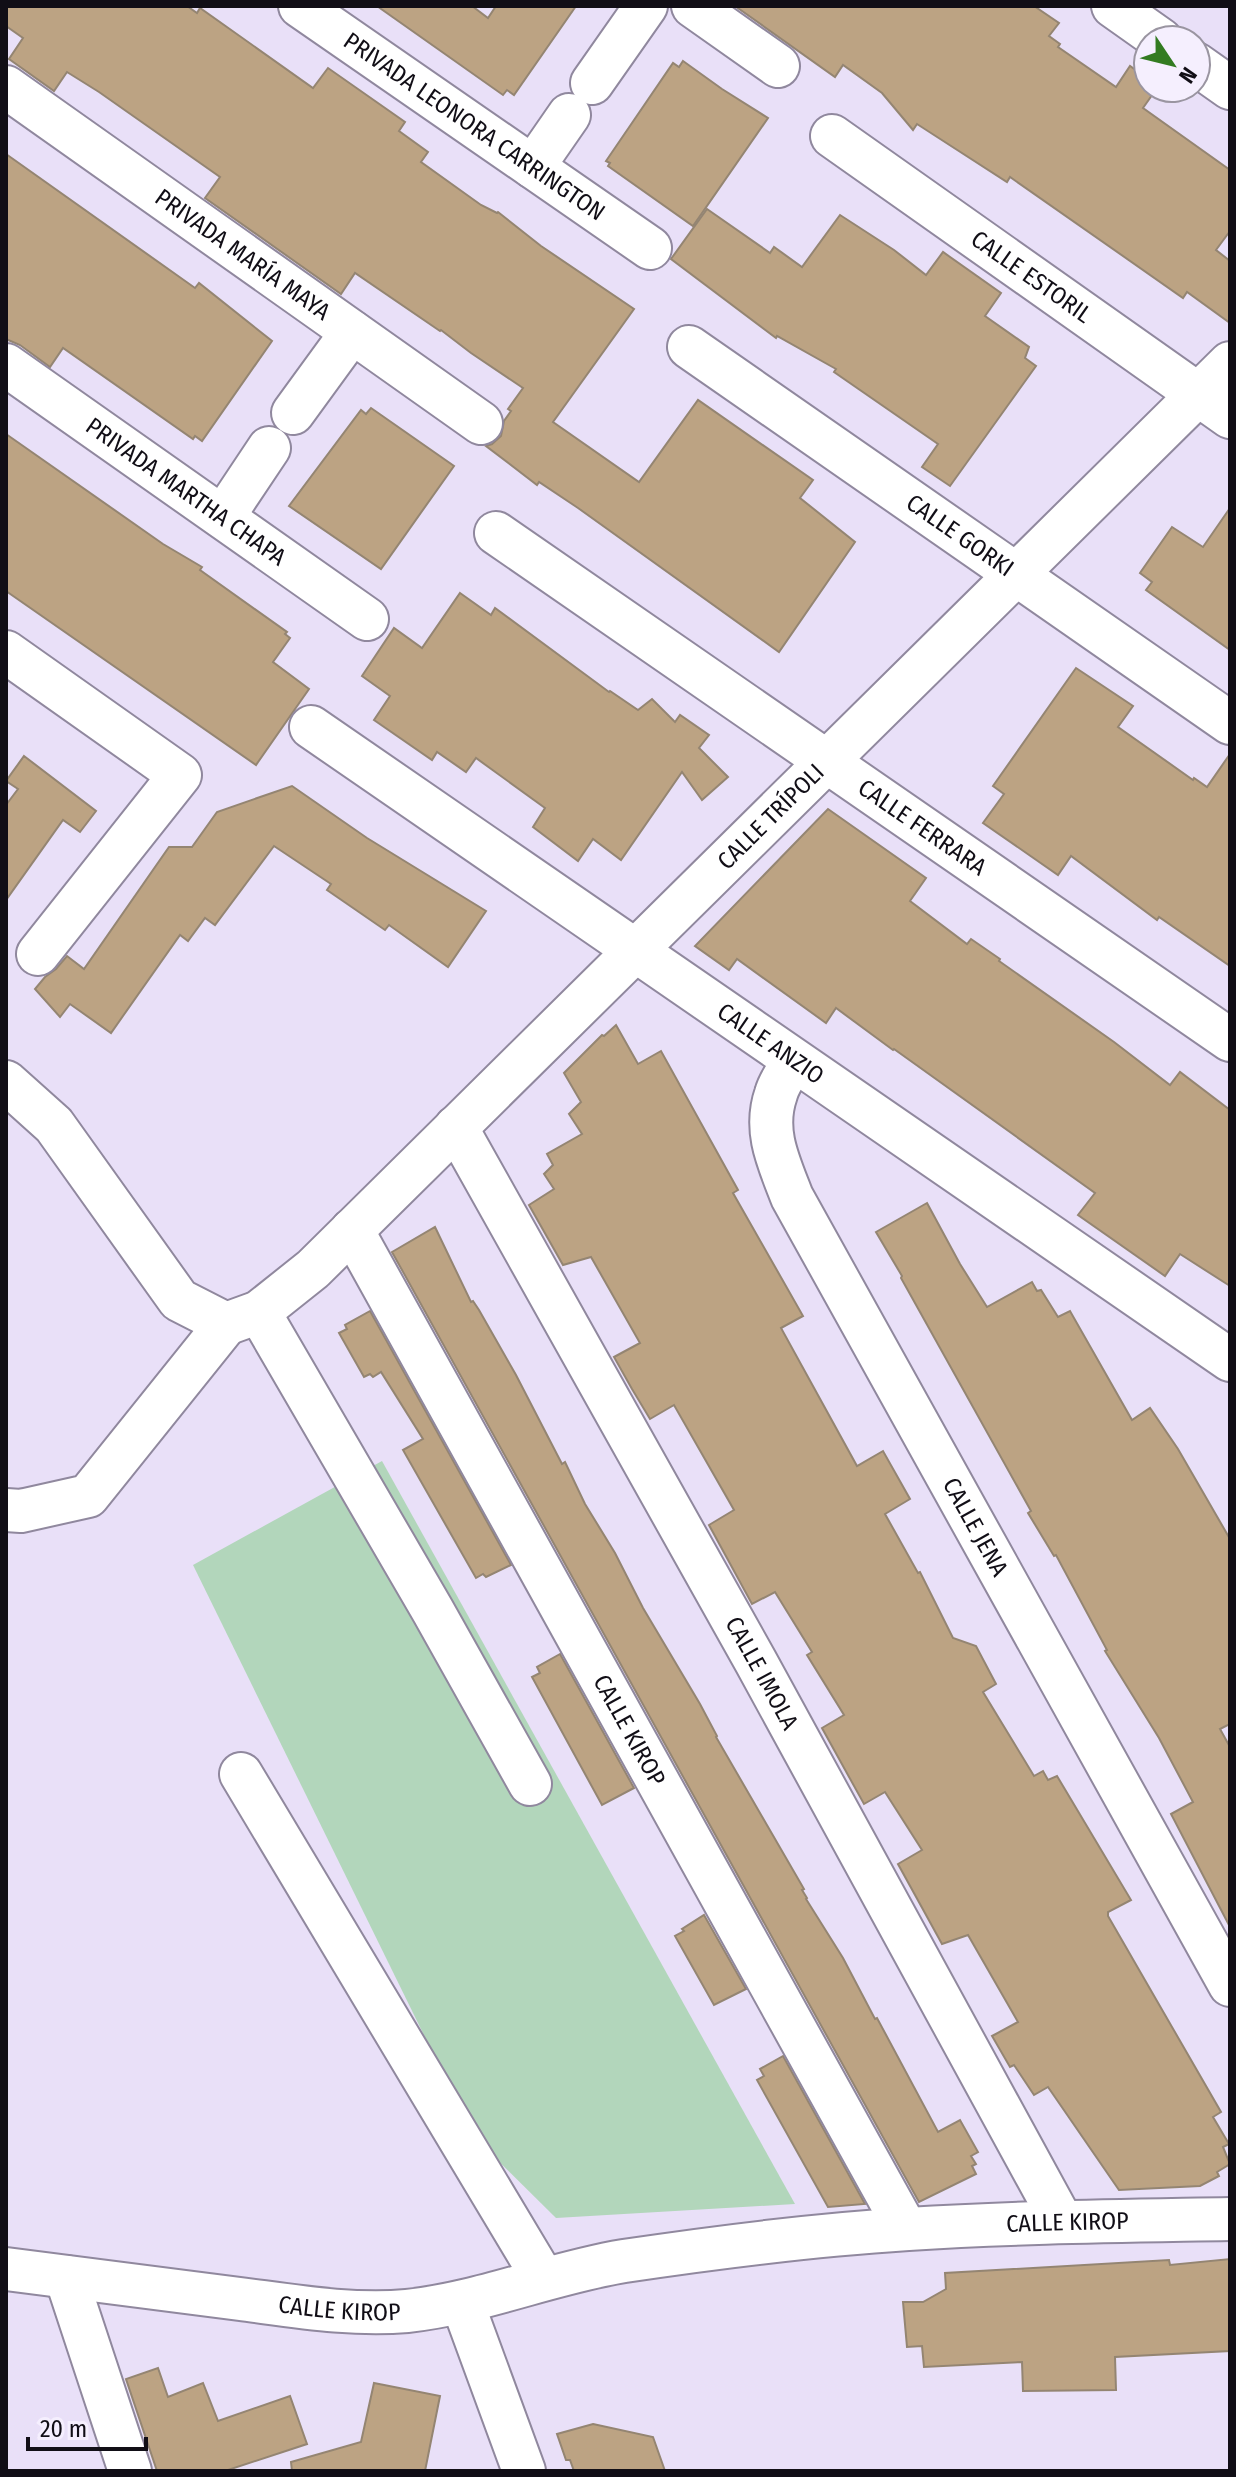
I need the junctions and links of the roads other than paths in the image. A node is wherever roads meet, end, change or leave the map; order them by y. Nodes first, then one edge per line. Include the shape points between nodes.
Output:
1 (300, 6) edge
2 (646, 6) edge
3 (693, 6) edge
4 (1113, 6) edge
5 (1138, 24) edge
6 (778, 66) dead end
7 (1212, 75) edge
8 (6, 87) edge
9 (1230, 88) edge
10 (832, 136) dead end
11 (533, 167) junction
12 (650, 248) dead end
13 (352, 332) junction
14 (689, 347) dead end
15 (1230, 363) edge
16 (6, 365) edge
17 (1214, 406) edge
18 (293, 413) dead end
19 (481, 423) dead end
20 (269, 448) dead end
21 (223, 517) junction
22 (496, 533) dead end
23 (1016, 574) junction
24 (367, 619) dead end
25 (6, 652) edge
26 (1230, 723) edge
27 (311, 727) dead end
28 (826, 761) junction
29 (635, 951) junction
30 (38, 954) dead end
31 (1230, 1040) edge
32 (794, 1061) junction
33 (6, 1082) edge
34 (456, 1127) junction
35 (352, 1230) junction
36 (243, 1318) junction
37 (1230, 1360) edge
38 (6, 1510) edge
39 (241, 1774) dead end
40 (530, 1784) dead end
41 (1230, 1985) edge
42 (1230, 2219) edge
43 (1062, 2222) junction
44 (906, 2229) junction
45 (6, 2269) edge
46 (66, 2277) junction
47 (543, 2278) junction
48 (462, 2302) junction
49 (130, 2471) edge
50 (524, 2471) edge

1 - 11 street, PRIVADA LEONORA CARRINGTON
2 - 11 street
3 - 6 street
4 - 5 street
7 - 9 street
8 - 13 street, PRIVADA MARÍA MAYA
10 - 17 street, CALLE ESTORIL
11 - 12 street, PRIVADA LEONORA CARRINGTON
13 - 18 street
13 - 19 street, PRIVADA MARÍA MAYA
14 - 23 street, CALLE GORKI
15 - 17 street, CALLE TRÍPOLI
16 - 21 street, PRIVADA MARTHA CHAPA
17 - 23 street, CALLE TRÍPOLI
20 - 21 street
21 - 24 street, PRIVADA MARTHA CHAPA
22 - 28 street, CALLE FERRARA
23 - 26 street, CALLE GORKI
23 - 28 street, CALLE TRÍPOLI
25 - 30 street via 180,775
27 - 29 street, CALLE ANZIO
28 - 29 street, CALLE TRÍPOLI
28 - 31 street, CALLE FERRARA
29 - 32 street, CALLE ANZIO
29 - 34 street, CALLE TRÍPOLI
32 - 37 street, CALLE ANZIO
32 - 41 street, CALLE JENA via 776,1091 770,1120 775,1153 792,1197
33 - 36 street via 54,1125 179,1300
34 - 35 street, CALLE TRÍPOLI
34 - 43 street, CALLE IMOLA via 749,1648
35 - 36 street, CALLE TRÍPOLI via 313,1269
35 - 44 street, CALLE KIROP
36 - 38 street, CALLE TRÍPOLI via 88,1496
36 - 40 street via 433,1611
39 - 47 street
42 - 43 street, CALLE KIROP
43 - 44 street, CALLE KIROP
44 - 47 street, CALLE KIROP via 726,2247
45 - 46 street, CALLE KIROP
46 - 48 street, CALLE KIROP via 356,2311 405,2311
46 - 49 street
47 - 48 street, CALLE KIROP
48 - 50 street

